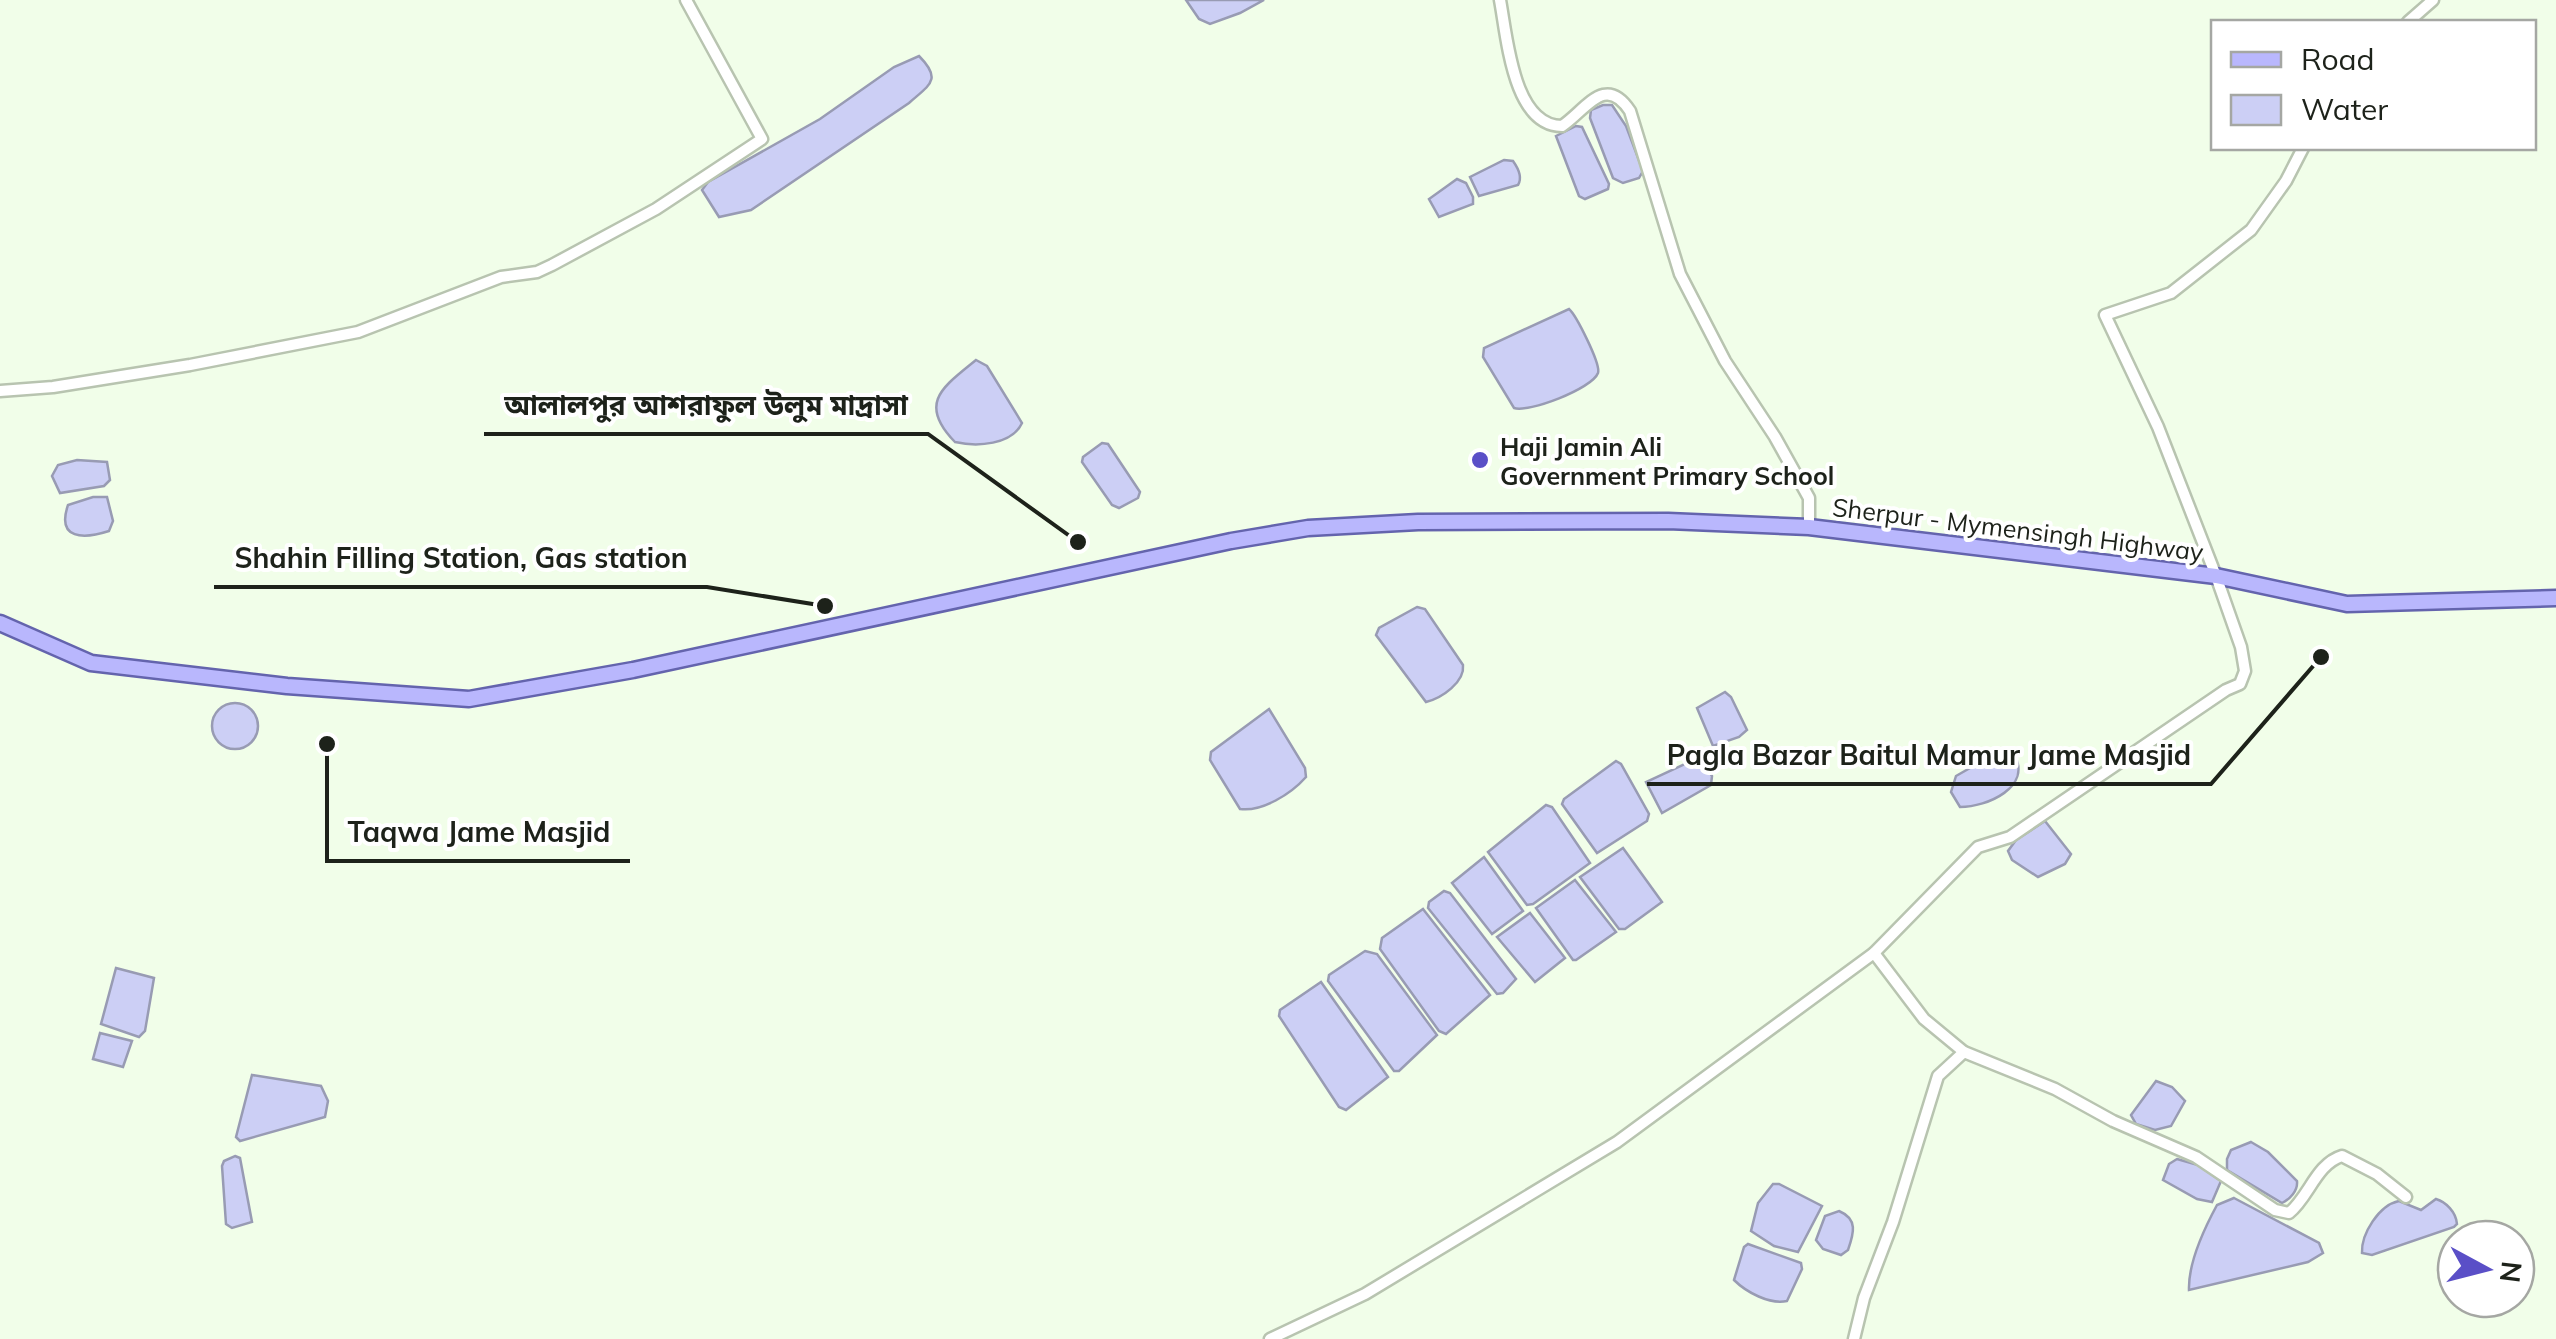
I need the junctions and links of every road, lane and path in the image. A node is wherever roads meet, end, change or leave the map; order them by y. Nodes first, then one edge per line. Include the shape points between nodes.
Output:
1 (686, 0) edge
2 (1500, 0) edge
3 (2432, 0) edge
4 (2410, 20) edge
5 (2302, 150) edge
6 (0, 391) edge
7 (1809, 527) junction
8 (2216, 576) junction
9 (2556, 598) edge
10 (0, 623) edge
11 (1874, 952) junction
12 (1964, 1052) junction
13 (2406, 1197) dead end
14 (1270, 1339) edge
15 (1854, 1339) edge

1 - 6 street via 762,139 656,209 538,272 501,277 358,332
2 - 7 street via 1518,85 1531,113 1562,126 1602,95 1623,100 1680,274 1809,498
3 - 4 street
5 - 8 street via 2250,230 2171,293 2105,315
7 - 8 main road, Sherpur - Mymensingh Highway
7 - 10 main road, Sherpur - Mymensingh Highway via 1629,521 1308,528 469,699 91,663
8 - 9 main road, Sherpur - Mymensingh Highway via 2347,604
8 - 11 street via 2241,647 2246,671 2240,684 2010,837 1978,847
11 - 12 street via 1924,1019
11 - 14 street via 1617,1142 1365,1294
12 - 13 street via 2196,1157 2275,1210 2288,1213 2299,1205 2330,1160 2342,1156
12 - 15 street via 1938,1076

